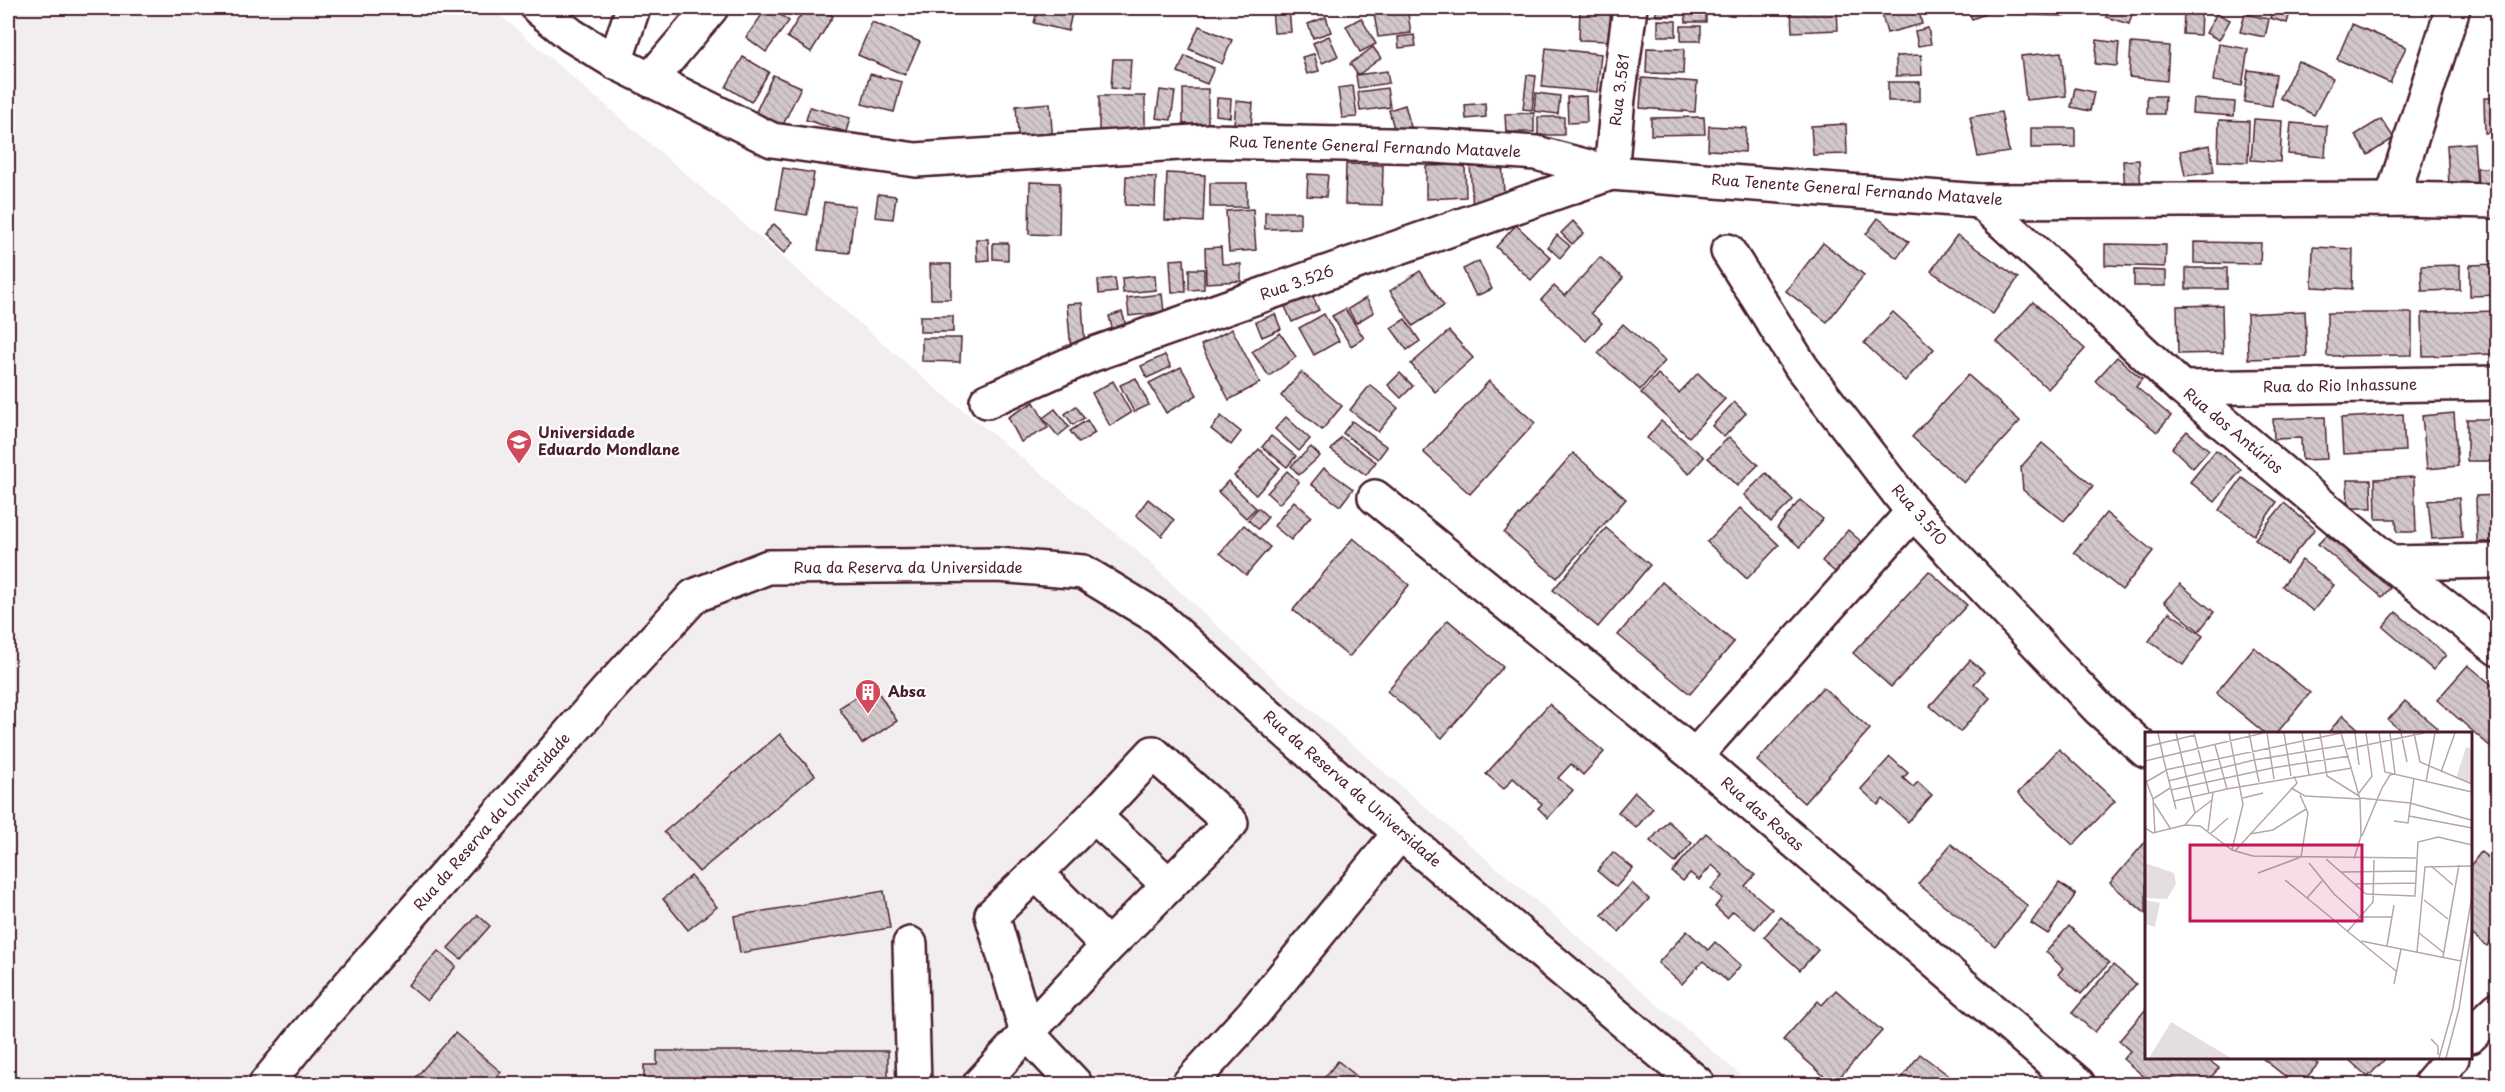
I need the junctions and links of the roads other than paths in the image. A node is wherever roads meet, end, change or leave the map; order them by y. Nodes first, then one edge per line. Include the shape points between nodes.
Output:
1 (538, 8) edge
2 (633, 8) edge
3 (711, 8) edge
4 (1630, 8) edge
5 (2453, 8) edge
6 (615, 62) junction
7 (651, 80) junction
8 (1611, 173) junction
9 (2392, 199) junction
10 (1980, 201) junction
11 (2498, 201) edge
12 (1728, 251) dead end
13 (2498, 383) edge
14 (2182, 388) junction
15 (987, 401) dead end
16 (1375, 497) dead end
17 (1913, 512) junction
18 (2498, 561) edge
19 (2390, 564) junction
20 (2498, 649) edge
21 (2145, 750) edge
22 (1695, 756) junction
23 (1094, 816) junction
24 (1400, 833) junction
25 (1036, 873) junction
26 (1169, 885) junction
27 (909, 944) dead end
28 (1108, 946) junction
29 (2498, 1009) edge
30 (1027, 1033) junction
31 (2472, 1034) edge
32 (2472, 1036) edge
33 (2498, 1036) edge
34 (2451, 1059) edge
35 (266, 1084) edge
36 (914, 1084) edge
37 (980, 1084) edge
38 (1075, 1084) edge
39 (1189, 1084) edge
40 (1698, 1084) edge
41 (2078, 1084) edge
42 (2430, 1084) edge

1 - 6 street, Rua Tenente General Fernando Matavele
2 - 6 street
3 - 7 street
4 - 8 street, Rua 3.581
5 - 9 street
6 - 7 street, Rua Tenente General Fernando Matavele
7 - 8 street, Rua Tenente General Fernando Matavele via 772,140 916,160 1210,141 1525,152
8 - 10 street, Rua Tenente General Fernando Matavele
8 - 15 street, Rua 3.526 via 1091,356
9 - 10 street, Rua Tenente General Fernando Matavele
9 - 11 street, Rua Tenente General Fernando Matavele
10 - 14 street, Rua dos Antúrios
12 - 17 street, Rua 3.510 via 1802,368
13 - 14 street, Rua do Rio Inhassune
14 - 19 street, Rua dos Antúrios
16 - 22 street, Rua das Rosas
17 - 21 street, Rua 3.510 via 2098,708
17 - 22 street
18 - 19 street
19 - 20 street, Rua dos Antúrios
22 - 41 street, Rua das Rosas
23 - 25 street
23 - 26 street
23 - 26 street via 1153,753 1231,823
24 - 35 street, Rua da Reserva da Universidade via 1160,618 1083,572 997,565 768,567 694,596
24 - 39 street via 1253,1014
24 - 40 street, Rua da Reserva da Universidade
25 - 28 street
25 - 30 street via 992,915
26 - 28 street
27 - 36 street
28 - 30 street
29 - 31 street
30 - 37 street
30 - 38 street
32 - 33 street
34 - 42 street

